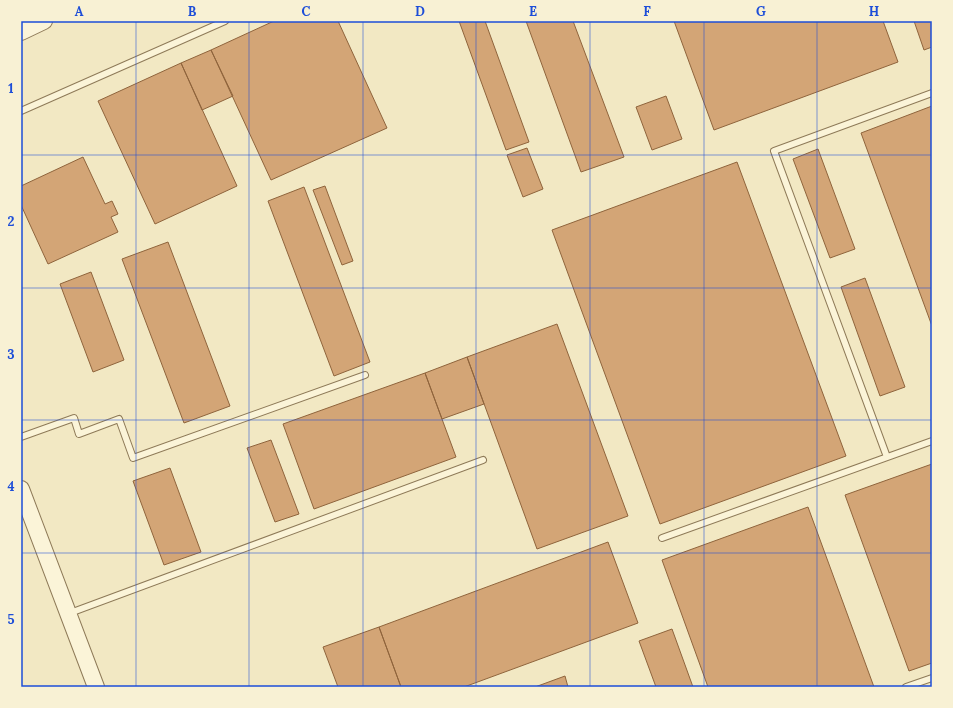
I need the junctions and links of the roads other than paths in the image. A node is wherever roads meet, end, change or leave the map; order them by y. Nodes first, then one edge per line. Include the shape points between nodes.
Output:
1 (44, 21) edge
2 (225, 21) edge
3 (21, 32) edge
4 (932, 93) edge
5 (21, 112) edge
6 (365, 375) dead end
7 (21, 437) edge
8 (932, 441) edge
9 (887, 457) junction
10 (483, 460) dead end
11 (21, 489) edge
12 (662, 538) dead end
13 (68, 614) junction
14 (932, 678) edge
15 (96, 687) edge
16 (906, 687) edge

1 - 3 street
2 - 5 lane
4 - 9 lane via 774,152
6 - 7 lane via 133,458 119,420 79,434 74,418
8 - 9 lane
9 - 12 lane
10 - 13 lane
11 - 13 street
13 - 15 street
14 - 16 lane

